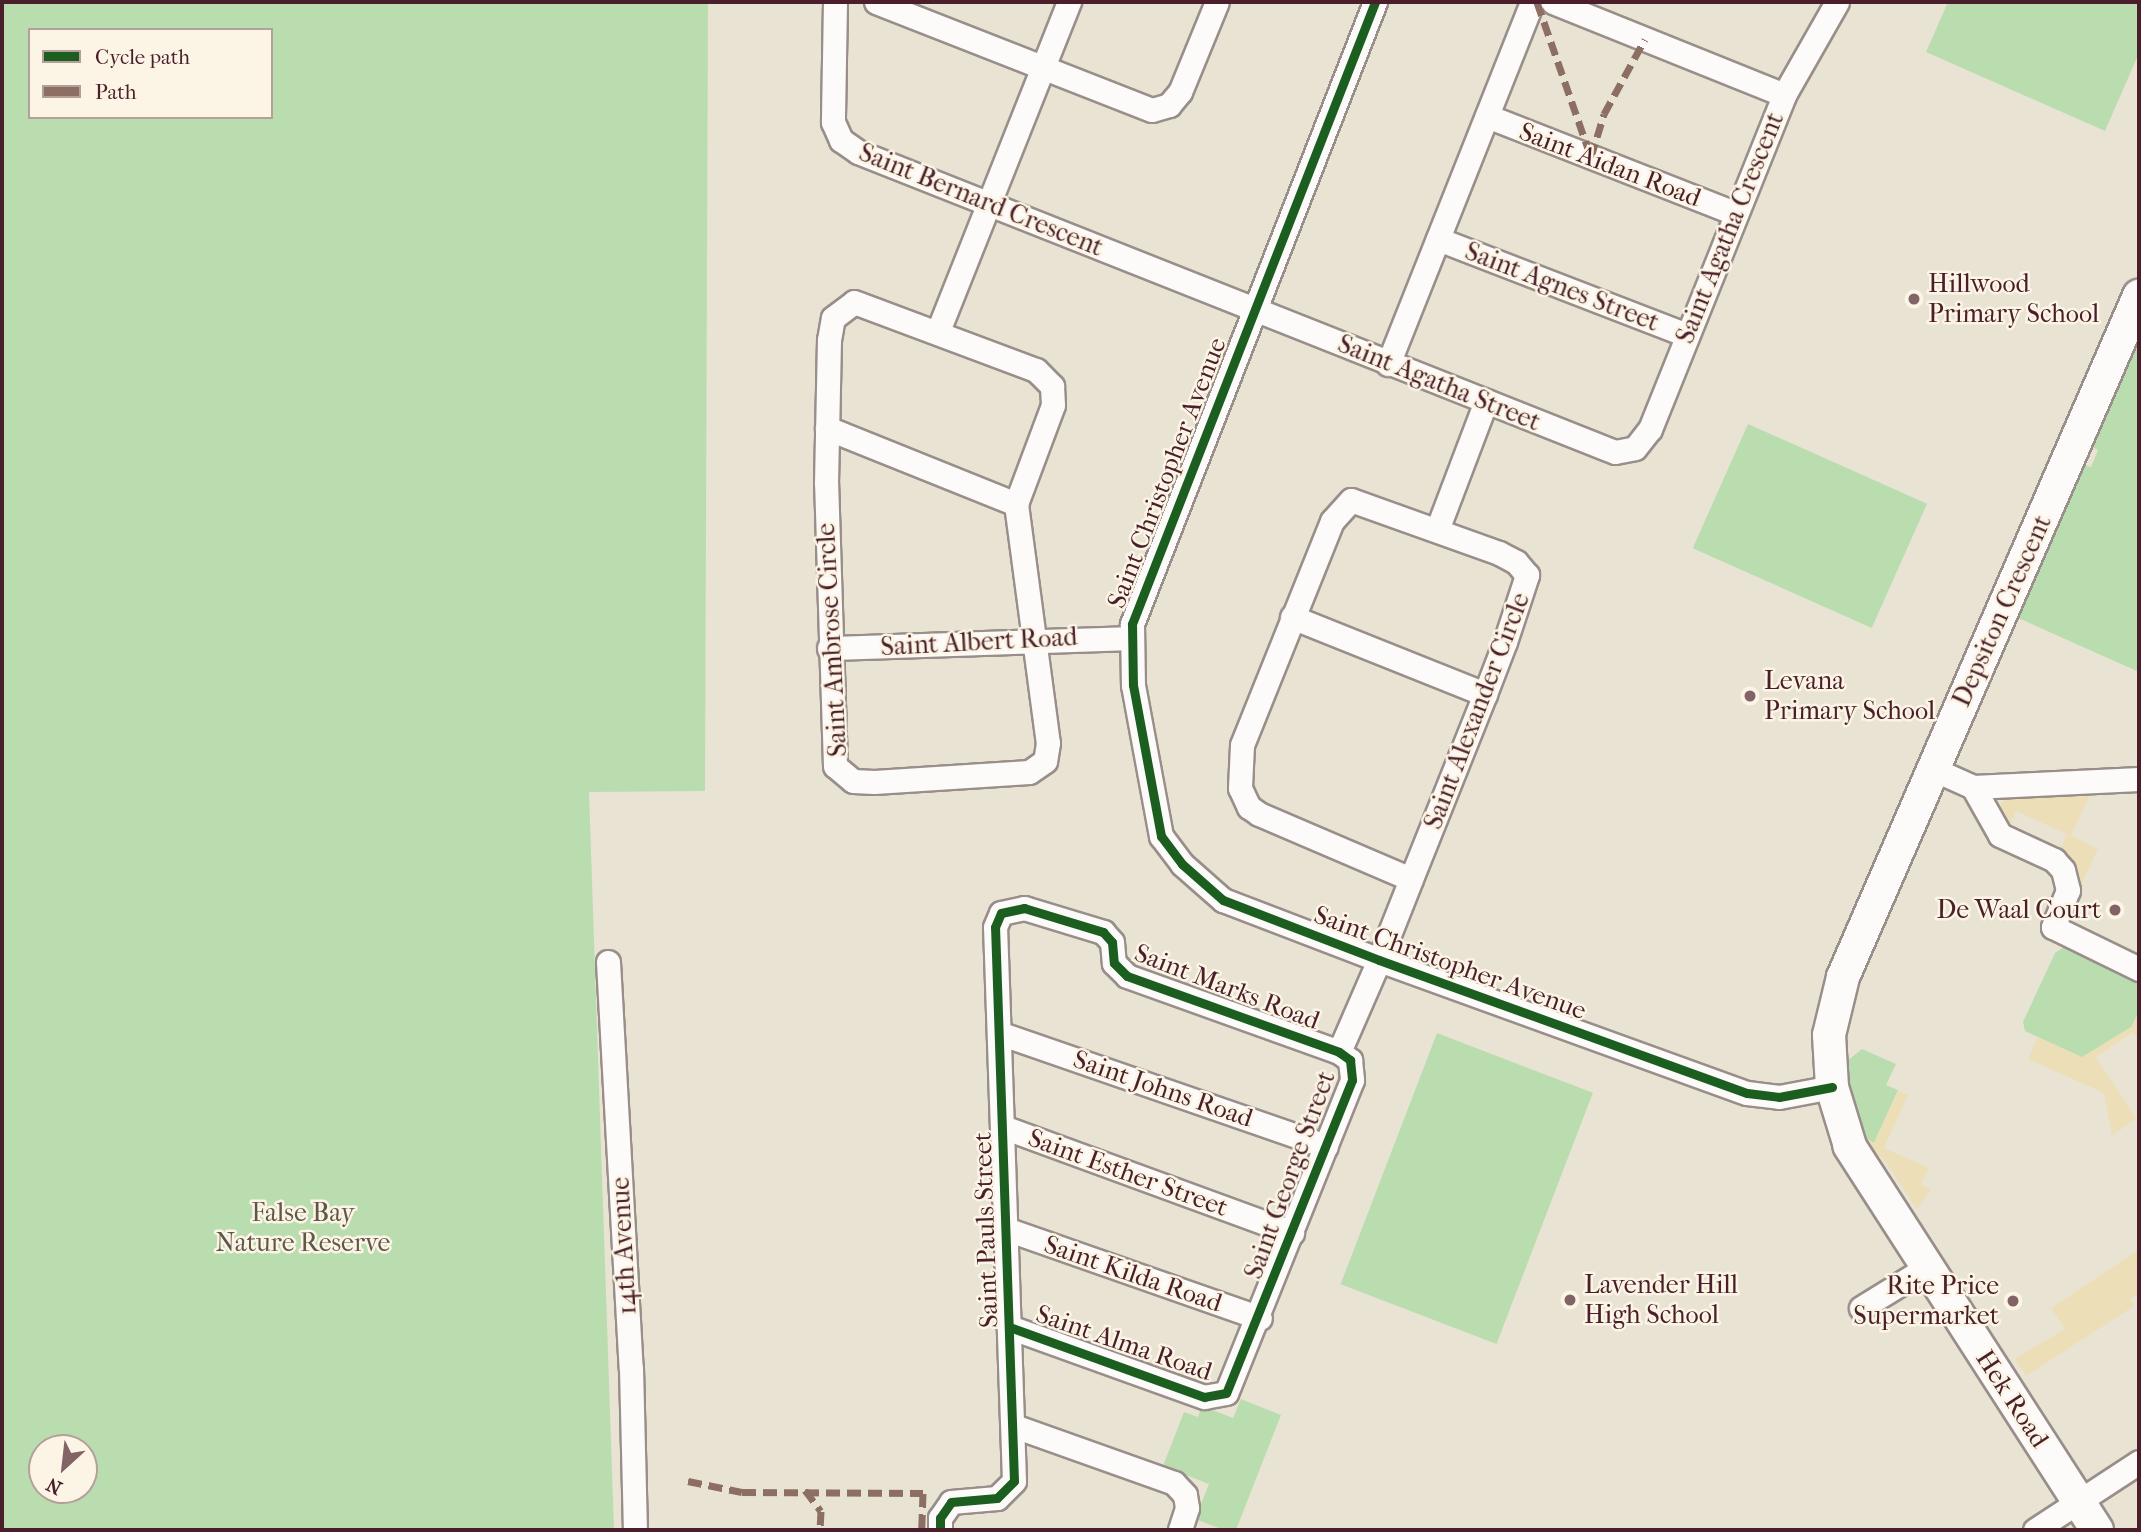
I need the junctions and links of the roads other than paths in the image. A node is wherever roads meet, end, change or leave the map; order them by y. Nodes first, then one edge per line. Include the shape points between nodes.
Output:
1 (835, 2) edge
2 (876, 2) edge
3 (1069, 2) edge
4 (1217, 2) edge
5 (1375, 2) edge
6 (1532, 2) edge
7 (1553, 2) edge
8 (1837, 2) edge
9 (1043, 68) junction
10 (1784, 95) junction
11 (1487, 116) junction
12 (989, 204) junction
13 (1734, 214) junction
14 (1438, 239) junction
15 (2139, 296) edge
16 (1253, 308) junction
17 (938, 331) junction
18 (1687, 335) junction
19 (1388, 364) junction
20 (1486, 401) junction
21 (827, 428) junction
22 (1626, 452) joint
23 (1016, 504) junction
24 (1437, 530) junction
25 (1292, 617) junction
26 (1129, 638) junction
27 (1033, 639) junction
28 (829, 648) junction
29 (1485, 694) junction
30 (1933, 769) junction
31 (2139, 779) edge
32 (1973, 787) junction
33 (1411, 878) junction
34 (1379, 960) junction
35 (608, 962) dead end
36 (2139, 969) edge
37 (999, 1033) junction
38 (1339, 1052) junction
39 (1832, 1087) junction
40 (1003, 1127) junction
41 (1326, 1146) junction
42 (1006, 1230) junction
43 (1292, 1233) junction
44 (1926, 1268) junction
45 (1861, 1308) dead end
46 (1259, 1318) junction
47 (1010, 1327) junction
48 (1014, 1426) junction
49 (2139, 1462) edge
50 (2078, 1502) junction
51 (635, 1530) edge
52 (940, 1530) edge
53 (1180, 1530) edge
54 (2035, 1530) edge
55 (2096, 1530) edge

1 - 12 street, Saint Bernard Crescent via 833,122 841,140 858,152
2 - 9 street
3 - 9 street
4 - 9 street via 1180,92 1161,109 1142,107
5 - 16 street, Saint Christopher Avenue
6 - 11 street
7 - 10 street
8 - 10 street, Saint Agatha Crescent
9 - 12 street
10 - 13 street, Saint Agatha Crescent
11 - 13 street, Saint Aidan Road
11 - 14 street
12 - 16 street, Saint Bernard Crescent
12 - 17 street
13 - 18 street, Saint Agatha Crescent
14 - 18 street, Saint Agnes Street
14 - 19 street
15 - 30 street, Depsiton Crescent
16 - 19 street, Saint Agatha Street
16 - 26 street, Saint Christopher Avenue
17 - 21 street, Saint Ambrose Circle via 862,302 846,305 830,329
17 - 23 street, Saint Ambrose Circle via 1036,370 1052,386 1053,405
18 - 22 street, Saint Agatha Crescent via 1650,429 1643,441
19 - 20 street, Saint Agatha Street
20 - 22 street, Saint Agatha Street via 1605,450
20 - 24 street
21 - 23 street
21 - 28 street, Saint Ambrose Circle
23 - 27 street, Saint Ambrose Circle
24 - 25 street, Saint Alexander Circle via 1359,501 1345,503 1332,521
24 - 29 street, Saint Alexander Circle via 1499,553 1527,575
25 - 29 street
25 - 33 street, Saint Alexander Circle via 1238,760 1245,801 1276,823
26 - 27 street, Saint Albert Road
26 - 34 street, Saint Christopher Avenue via 1155,820 1170,850 1223,900
27 - 28 street, Saint Albert Road
27 - 28 street, Saint Ambrose Circle via 1048,743 1045,761 1013,775 921,781 853,781 835,766
29 - 33 street, Saint Alexander Circle
30 - 32 street
30 - 39 street, Depsiton Crescent via 1843,977 1829,1034
31 - 32 street
32 - 36 street via 2000,835 2054,860 2063,870 2068,890 2053,928
33 - 34 street, Saint Alexander Circle
34 - 38 street, Saint George Street
34 - 39 street, Saint Christopher Avenue via 1738,1090 1779,1097
35 - 51 street, 14th Avenue via 631,1368
37 - 38 street, Saint Marks Road via 995,927 1001,914 1015,908 1103,932 1112,942 1114,963 1127,976
37 - 40 street, Saint Pauls Street
37 - 41 street, Saint Johns Road
38 - 41 street, Saint George Street via 1350,1060 1353,1074
39 - 44 street, Hek Road via 1850,1146
40 - 42 street, Saint Pauls Street
40 - 43 street, Saint Esther Street
41 - 43 street, Saint George Street
42 - 46 street, Saint Kilda Road
42 - 47 street, Saint Pauls Street
43 - 46 street, Saint George Street
44 - 45 street
44 - 50 street, Hek Road
46 - 47 street, Saint Alma Road via 1233,1385 1216,1397 1204,1397
47 - 48 street, Saint Pauls Street
48 - 52 street, Saint Pauls Street via 1011,1489 997,1498 951,1502 944,1510
48 - 53 street via 1174,1483 1185,1495 1187,1507
49 - 50 street
50 - 54 street
50 - 55 street, Hek Road

